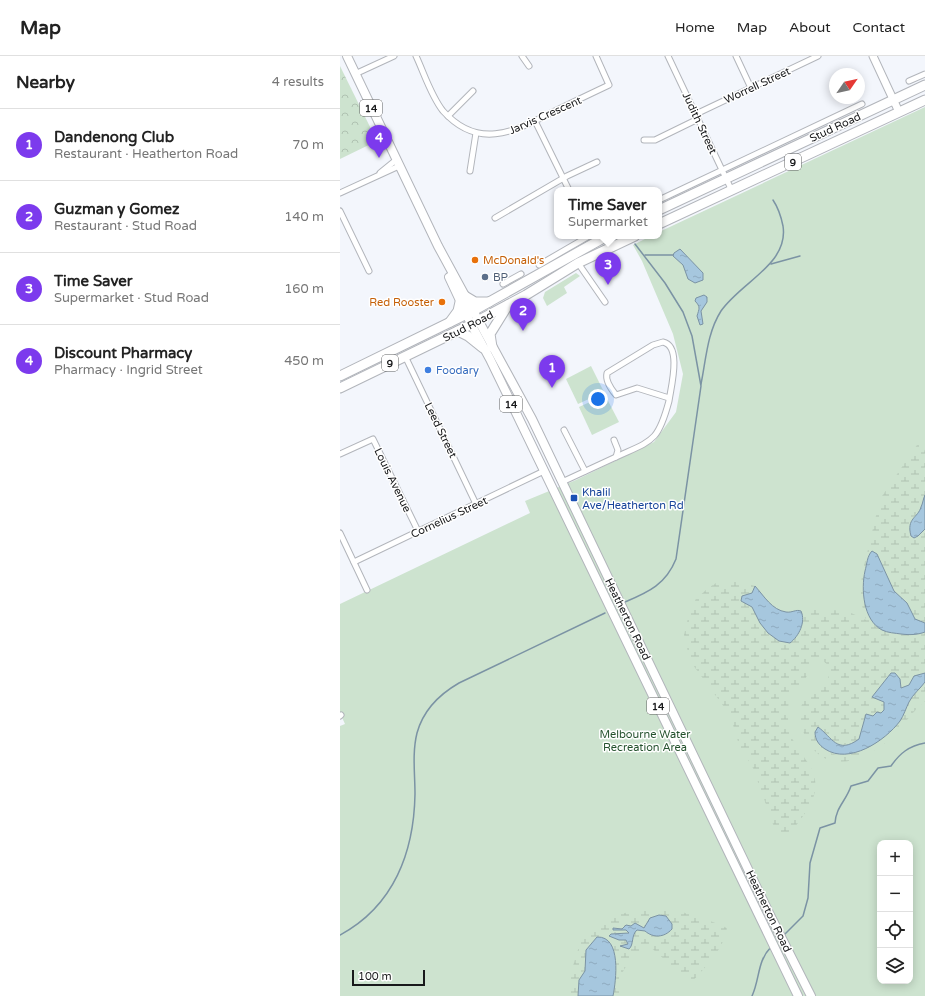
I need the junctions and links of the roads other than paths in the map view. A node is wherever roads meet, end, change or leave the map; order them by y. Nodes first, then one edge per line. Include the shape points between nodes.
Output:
1 (346, 56) edge
2 (394, 56) edge
3 (416, 56) edge
4 (522, 56) edge
5 (596, 56) edge
6 (668, 56) edge
7 (736, 56) edge
8 (802, 56) edge
9 (818, 56) edge
10 (873, 56) edge
11 (805, 62) junction
12 (529, 66) dead end
13 (355, 74) junction
14 (925, 74) edge
15 (909, 82) dead end
16 (925, 85) edge
17 (751, 88) junction
18 (474, 91) dead end
19 (893, 100) junction
20 (925, 100) edge
21 (862, 104) dead end
22 (899, 112) junction
23 (696, 114) junction
24 (448, 116) junction
25 (698, 120) junction
26 (535, 121) junction
27 (476, 133) junction
28 (644, 140) dead end
29 (598, 162) dead end
30 (397, 163) junction
31 (722, 170) junction
32 (470, 171) dead end
33 (564, 179) junction
34 (726, 179) junction
35 (568, 187) edge
36 (732, 191) junction
37 (340, 193) edge
38 (662, 199) edge
39 (662, 209) edge
40 (340, 211) edge
41 (495, 218) dead end
42 (662, 223) edge
43 (584, 239) edge
44 (601, 239) edge
45 (629, 239) edge
46 (578, 263) junction
47 (539, 265) dead end
48 (369, 271) dead end
49 (521, 274) dead end
50 (514, 283) junction
51 (504, 284) dead end
52 (462, 298) junction
53 (490, 302) junction
54 (605, 302) dead end
55 (508, 305) junction
56 (470, 313) junction
57 (474, 322) junction
58 (449, 323) junction
59 (458, 331) junction
60 (488, 347) junction
61 (405, 356) junction
62 (340, 376) edge
63 (340, 388) edge
64 (669, 398) junction
65 (564, 430) dead end
66 (614, 440) dead end
67 (340, 454) edge
68 (616, 457) junction
69 (555, 466) junction
70 (544, 471) junction
71 (585, 472) junction
72 (562, 482) junction
73 (552, 487) junction
74 (476, 504) junction
75 (418, 531) junction
76 (340, 533) edge
77 (354, 562) junction
78 (367, 590) dead end
79 (798, 996) edge
80 (811, 996) edge

1 - 13 main road, Heatherton Road / 14
2 - 13 street
3 - 24 street, Jarvis Crescent via 438,102
4 - 12 street
5 - 26 street, Jarvis Crescent via 610,85
6 - 23 street, Judith Street
7 - 17 street
8 - 11 street
9 - 11 street, Worrell Street
10 - 19 street
11 - 17 street, Worrell Street
13 - 30 main road, Heatherton Road / 14
14 - 15 street
16 - 19 highway, Stud Road / 9
17 - 23 street, Worrell Street
18 - 24 street
19 - 22 street
19 - 34 highway, Stud Road / 9
20 - 22 highway, Stud Road / 9
21 - 31 street, Stud Road
22 - 36 highway, Stud Road / 9
23 - 25 street, Judith Street
24 - 27 street, Jarvis Crescent
25 - 28 street via 655,140
25 - 31 street, Judith Street
26 - 27 street, Jarvis Crescent via 507,133
26 - 33 street
27 - 32 street
29 - 33 street
30 - 37 street
30 - 52 main road, Heatherton Road / 14
31 - 34 street, Judith Street
31 - 38 street, Stud Road
33 - 35 street
33 - 41 street
34 - 36 street, Judith Street
34 - 39 highway, Stud Road / 9
36 - 42 highway, Stud Road / 9
40 - 48 street
43 - 47 street
44 - 50 highway, Stud Road / 9
45 - 46 highway, Stud Road / 9
46 - 54 street
46 - 55 highway, Stud Road / 9
49 - 50 street
50 - 51 street
50 - 53 highway, Stud Road / 9
52 - 53 highway via 475,302
52 - 56 main road, Heatherton Road / 14
52 - 58 highway via 458,311
53 - 56 highway, Stud Road / 9
55 - 57 highway, Stud Road / 9
55 - 60 highway via 492,331
56 - 57 main road, Heatherton Road / 14
56 - 58 highway, Stud Road / 9
57 - 59 highway, Stud Road / 9
57 - 60 main road, Heatherton Road / 14
58 - 62 highway, Stud Road / 9
59 - 60 highway
59 - 61 highway, Stud Road / 9
60 - 69 main road, Heatherton Road / 14 via 532,419
60 - 70 main road, Heatherton Road / 14
61 - 63 highway, Stud Road / 9
61 - 74 street, Leed Street
64 - 64 street via 674,363 672,351 667,343 653,345 607,373 606,377 616,394 637,388
64 - 68 street via 664,418 655,437
65 - 71 street
66 - 68 street via 618,450
67 - 75 street, Louis Avenue via 373,439
68 - 71 street
69 - 70 main road
69 - 72 main road, Heatherton Road / 14
70 - 73 main road, Heatherton Road / 14
70 - 74 street, Cornelius Street
71 - 72 street
72 - 73 main road
72 - 80 main road, Heatherton Road / 14
73 - 79 main road, Heatherton Road / 14
74 - 75 street, Cornelius Street
75 - 77 street, Cornelius Street
76 - 77 street
77 - 78 street

